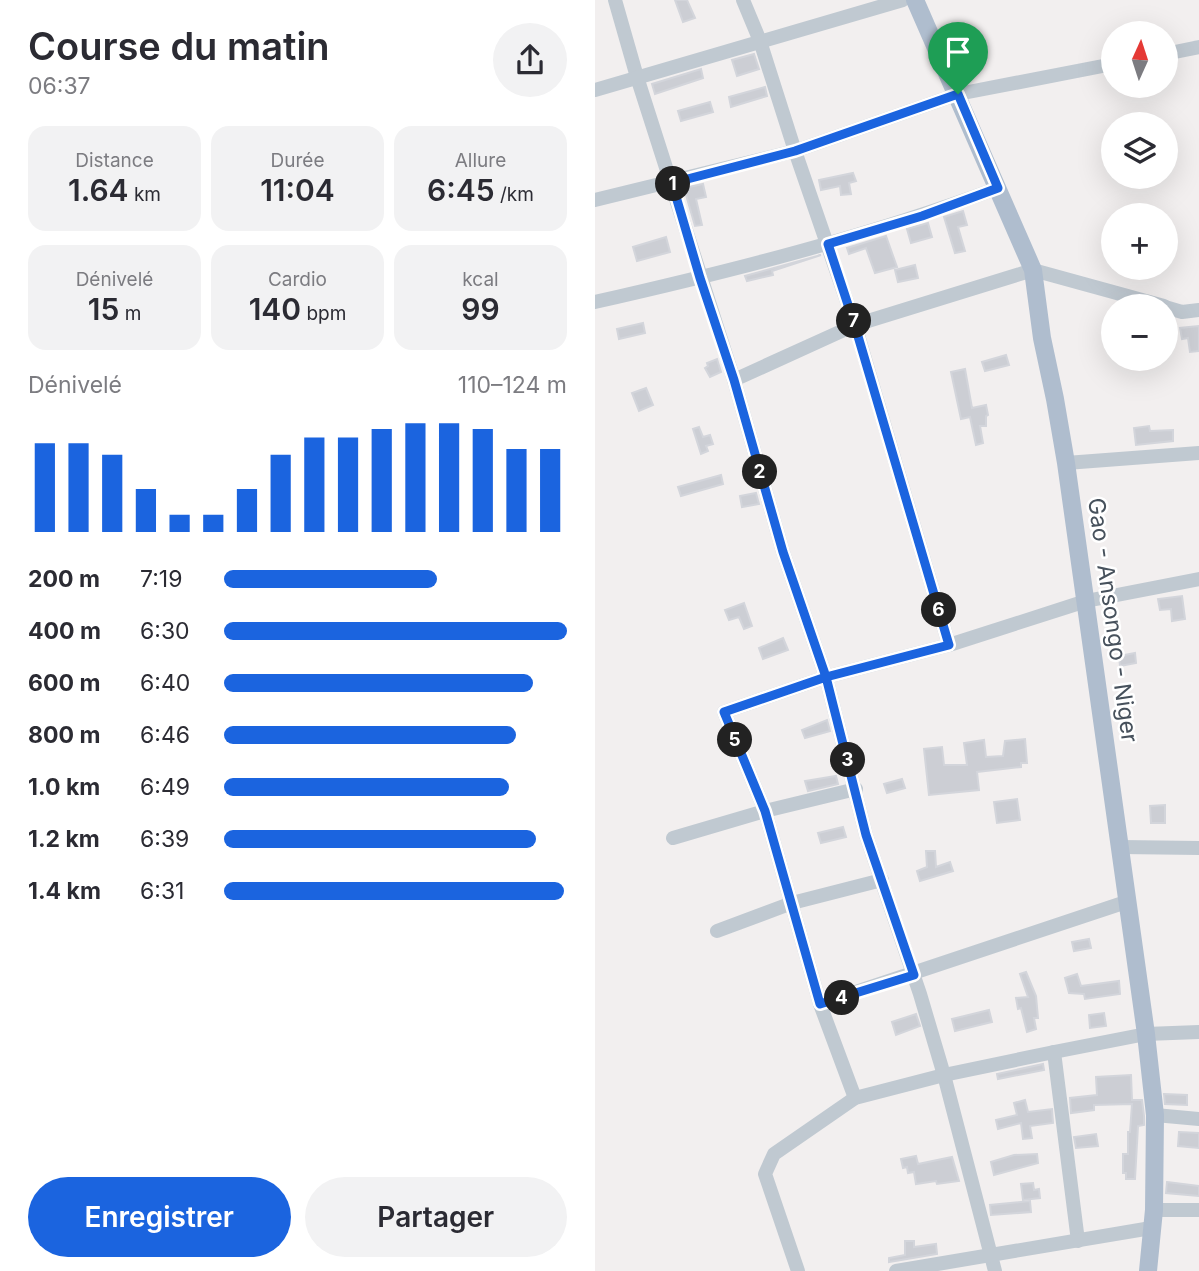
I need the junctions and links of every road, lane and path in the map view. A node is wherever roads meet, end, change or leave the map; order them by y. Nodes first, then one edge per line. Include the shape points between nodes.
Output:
1 (615, 0) edge
2 (743, 0) edge
3 (903, 0) edge
4 (915, 0) edge
5 (761, 41) junction
6 (1199, 47) edge
7 (1178, 51) edge
8 (1101, 66) edge
9 (637, 77) junction
10 (595, 90) edge
11 (958, 94) junction
12 (795, 151) junction
13 (672, 183) junction
14 (998, 188) junction
15 (595, 200) edge
16 (828, 244) junction
17 (1033, 270) junction
18 (700, 278) junction
19 (1119, 294) edge
20 (595, 302) edge
21 (1199, 310) edge
22 (1178, 311) edge
23 (855, 326) junction
24 (734, 380) junction
25 (1199, 453) edge
26 (1066, 463) junction
27 (1199, 579) edge
28 (1086, 601) junction
29 (949, 645) junction
30 (826, 677) junction
31 (856, 789) junction
32 (765, 811) junction
33 (673, 838) dead end
34 (1121, 847) junction
35 (1199, 848) edge
36 (882, 880) junction
37 (1129, 901) junction
38 (792, 903) junction
39 (717, 931) dead end
40 (914, 975) junction
41 (820, 1004) junction
42 (1199, 1032) edge
43 (1146, 1034) junction
44 (1053, 1052) junction
45 (944, 1075) junction
46 (855, 1098) junction
47 (1155, 1115) junction
48 (1199, 1118) edge
49 (1154, 1210) junction
50 (1199, 1210) edge
51 (1151, 1228) junction
52 (1078, 1241) junction
53 (989, 1254) junction
54 (798, 1271) edge
55 (896, 1271) edge
56 (995, 1271) edge
57 (1148, 1271) edge

1 - 9 street
2 - 5 street
3 - 5 street
4 - 11 main road, Gao - Ansongo - Niger
5 - 9 street
5 - 12 street
6 - 7 street
8 - 11 street
9 - 10 street
9 - 13 street
11 - 12 street
11 - 14 main road, Gao - Ansongo - Niger
12 - 13 street
12 - 16 street
13 - 15 street
13 - 18 street
14 - 16 street
14 - 17 main road, Gao - Ansongo - Niger
16 - 18 street
16 - 23 street
17 - 19 street
17 - 23 street
17 - 26 main road, Gao - Ansongo - Niger
18 - 20 street
18 - 24 street
21 - 22 street
23 - 24 street
23 - 29 street
24 - 30 street via 783,552
25 - 26 street
26 - 28 main road, Gao - Ansongo - Niger
27 - 28 street
28 - 29 street
28 - 34 main road, Gao - Ansongo - Niger
29 - 30 street
30 - 31 street
30 - 32 street via 724,712
31 - 32 street
31 - 36 street
32 - 33 street
32 - 38 street
34 - 35 street
34 - 37 main road, Gao - Ansongo - Niger
36 - 38 street
36 - 40 street
37 - 40 street
37 - 43 main road, Gao - Ansongo - Niger
38 - 39 street
38 - 41 street
40 - 41 street
40 - 45 street
41 - 46 street
42 - 43 street
43 - 44 street
43 - 47 main road, Gao - Ansongo - Niger
44 - 45 street
44 - 52 street
45 - 46 street
45 - 53 street
46 - 54 street via 773,1154 765,1174
47 - 48 street
47 - 49 main road, Gao - Ansongo - Niger
49 - 50 street
49 - 51 main road, Gao - Ansongo - Niger
51 - 52 street
51 - 57 main road, Gao - Ansongo - Niger
52 - 53 street
53 - 55 street
53 - 56 street

